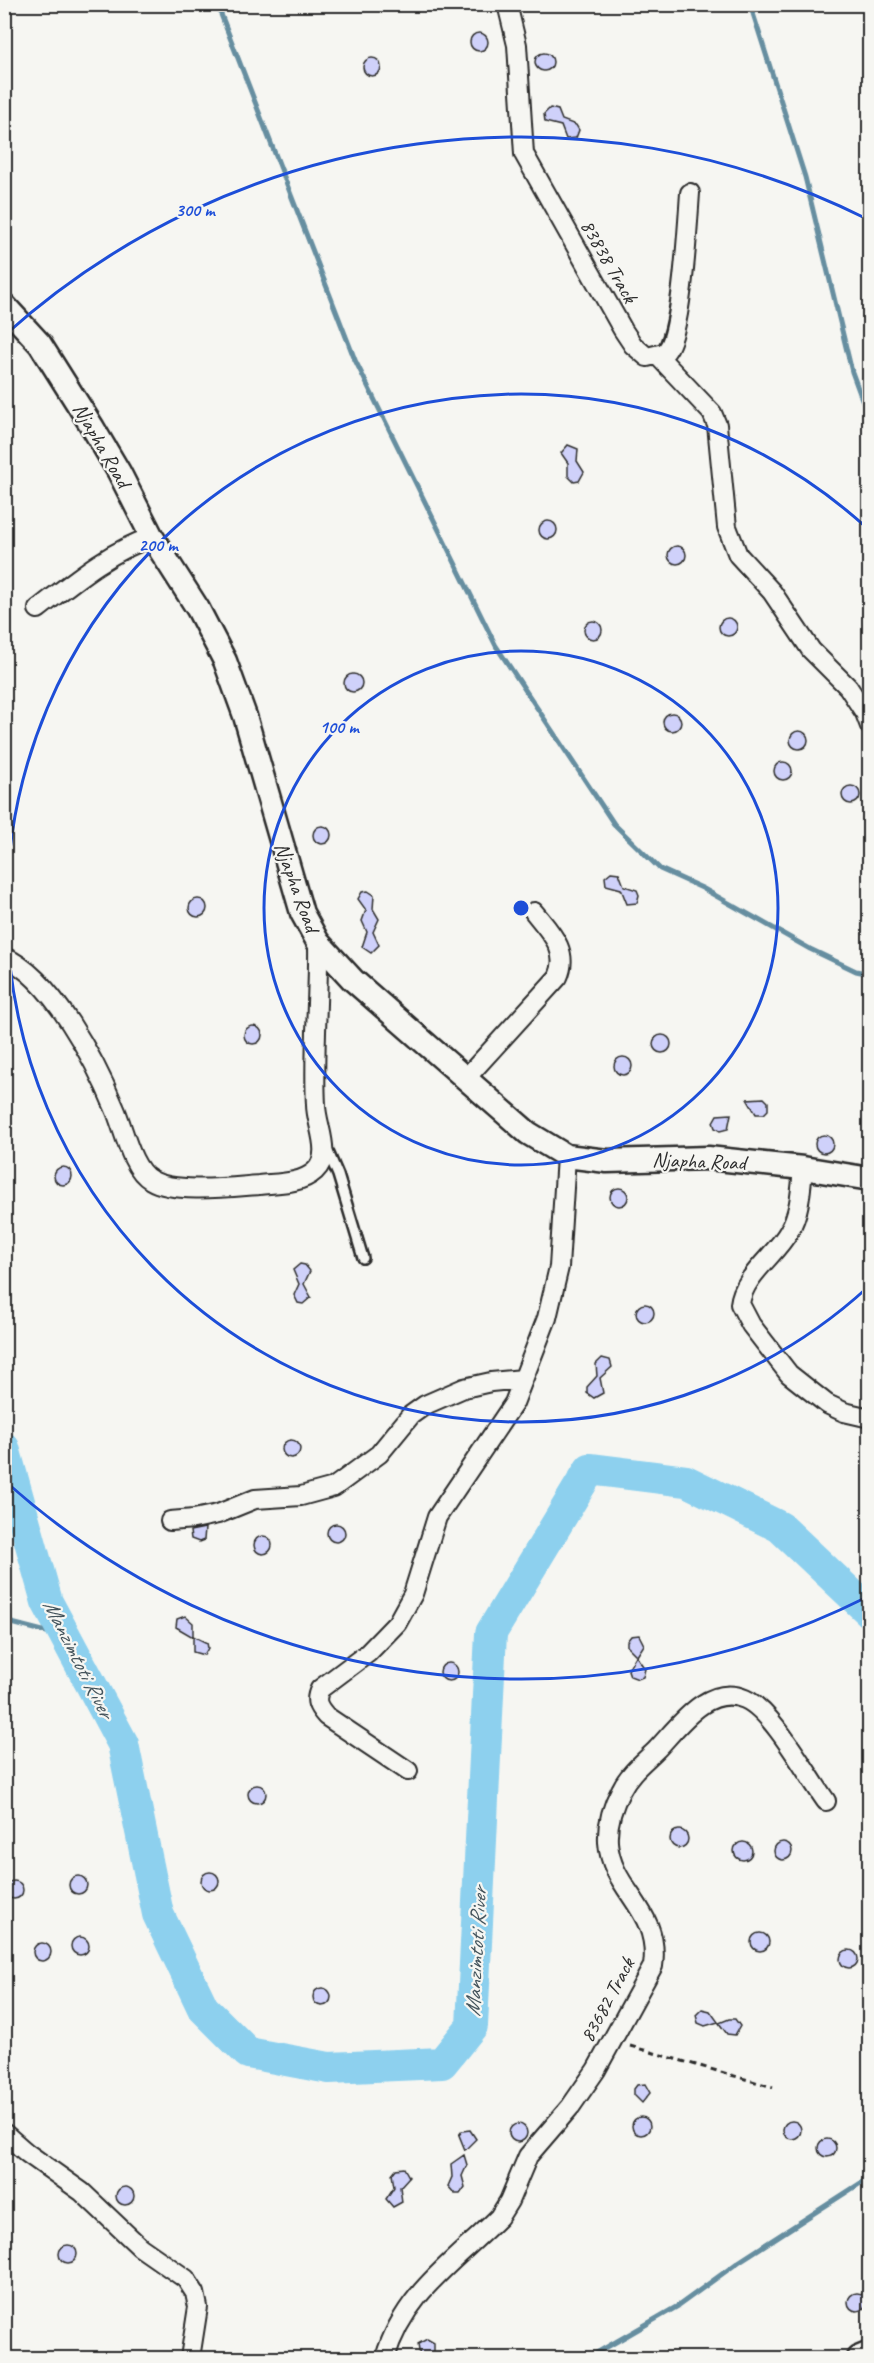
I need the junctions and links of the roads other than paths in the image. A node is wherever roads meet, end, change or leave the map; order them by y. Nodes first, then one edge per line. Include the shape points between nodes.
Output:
1 (507, 4) edge
2 (690, 193) dead end
3 (4, 305) edge
4 (658, 356) junction
5 (152, 537) junction
6 (38, 609) dead end
7 (870, 726) edge
8 (534, 912) dead end
9 (318, 942) junction
10 (4, 957) edge
11 (466, 1078) junction
12 (323, 1142) junction
13 (566, 1156) junction
14 (803, 1168) junction
15 (870, 1179) edge
16 (363, 1258) dead end
17 (523, 1379) junction
18 (870, 1418) edge
19 (170, 1521) dead end
20 (408, 1771) dead end
21 (826, 1801) dead end
22 (4, 2133) edge
23 (870, 2353) edge
24 (190, 2358) edge
25 (385, 2358) edge
26 (858, 2358) edge

1 - 4 street, 83838 Track via 517,45 524,154 633,345 647,357
2 - 4 street via 674,330 668,351
3 - 5 street, Njapha Road via 40,344 119,472
4 - 7 street via 712,413 717,425 727,527 738,555 772,592 811,650 848,687
5 - 6 street via 104,559
5 - 9 street, Njapha Road via 198,609 225,661 245,716 292,883
8 - 11 street via 562,951 562,968
9 - 11 street, Njapha Road via 353,980
9 - 12 street via 316,1109
10 - 12 street via 50,996 73,1025 115,1108 133,1160 151,1181 184,1187 293,1182 315,1171
11 - 13 street, Njapha Road via 528,1133
12 - 16 lane via 338,1175
13 - 14 street, Njapha Road via 607,1161 708,1158
13 - 17 street via 560,1266 547,1318
14 - 15 street, Njapha Road
14 - 18 street via 792,1226 745,1288 740,1304 751,1325 789,1374 827,1404
17 - 19 street via 464,1388 425,1405 411,1414 379,1454 334,1487 301,1496 255,1499 218,1514
17 - 20 street via 514,1403 437,1517 413,1594 397,1623 316,1696 318,1707 326,1716
21 - 25 street, 83682 Track via 777,1728 748,1700 736,1695 700,1705 639,1766 621,1789 611,1814 608,1839 612,1864 653,1933 653,1966 571,2106 528,2156 499,2217 410,2303 394,2330
22 - 24 street via 82,2192 140,2247 186,2279 198,2307
23 - 26 street

